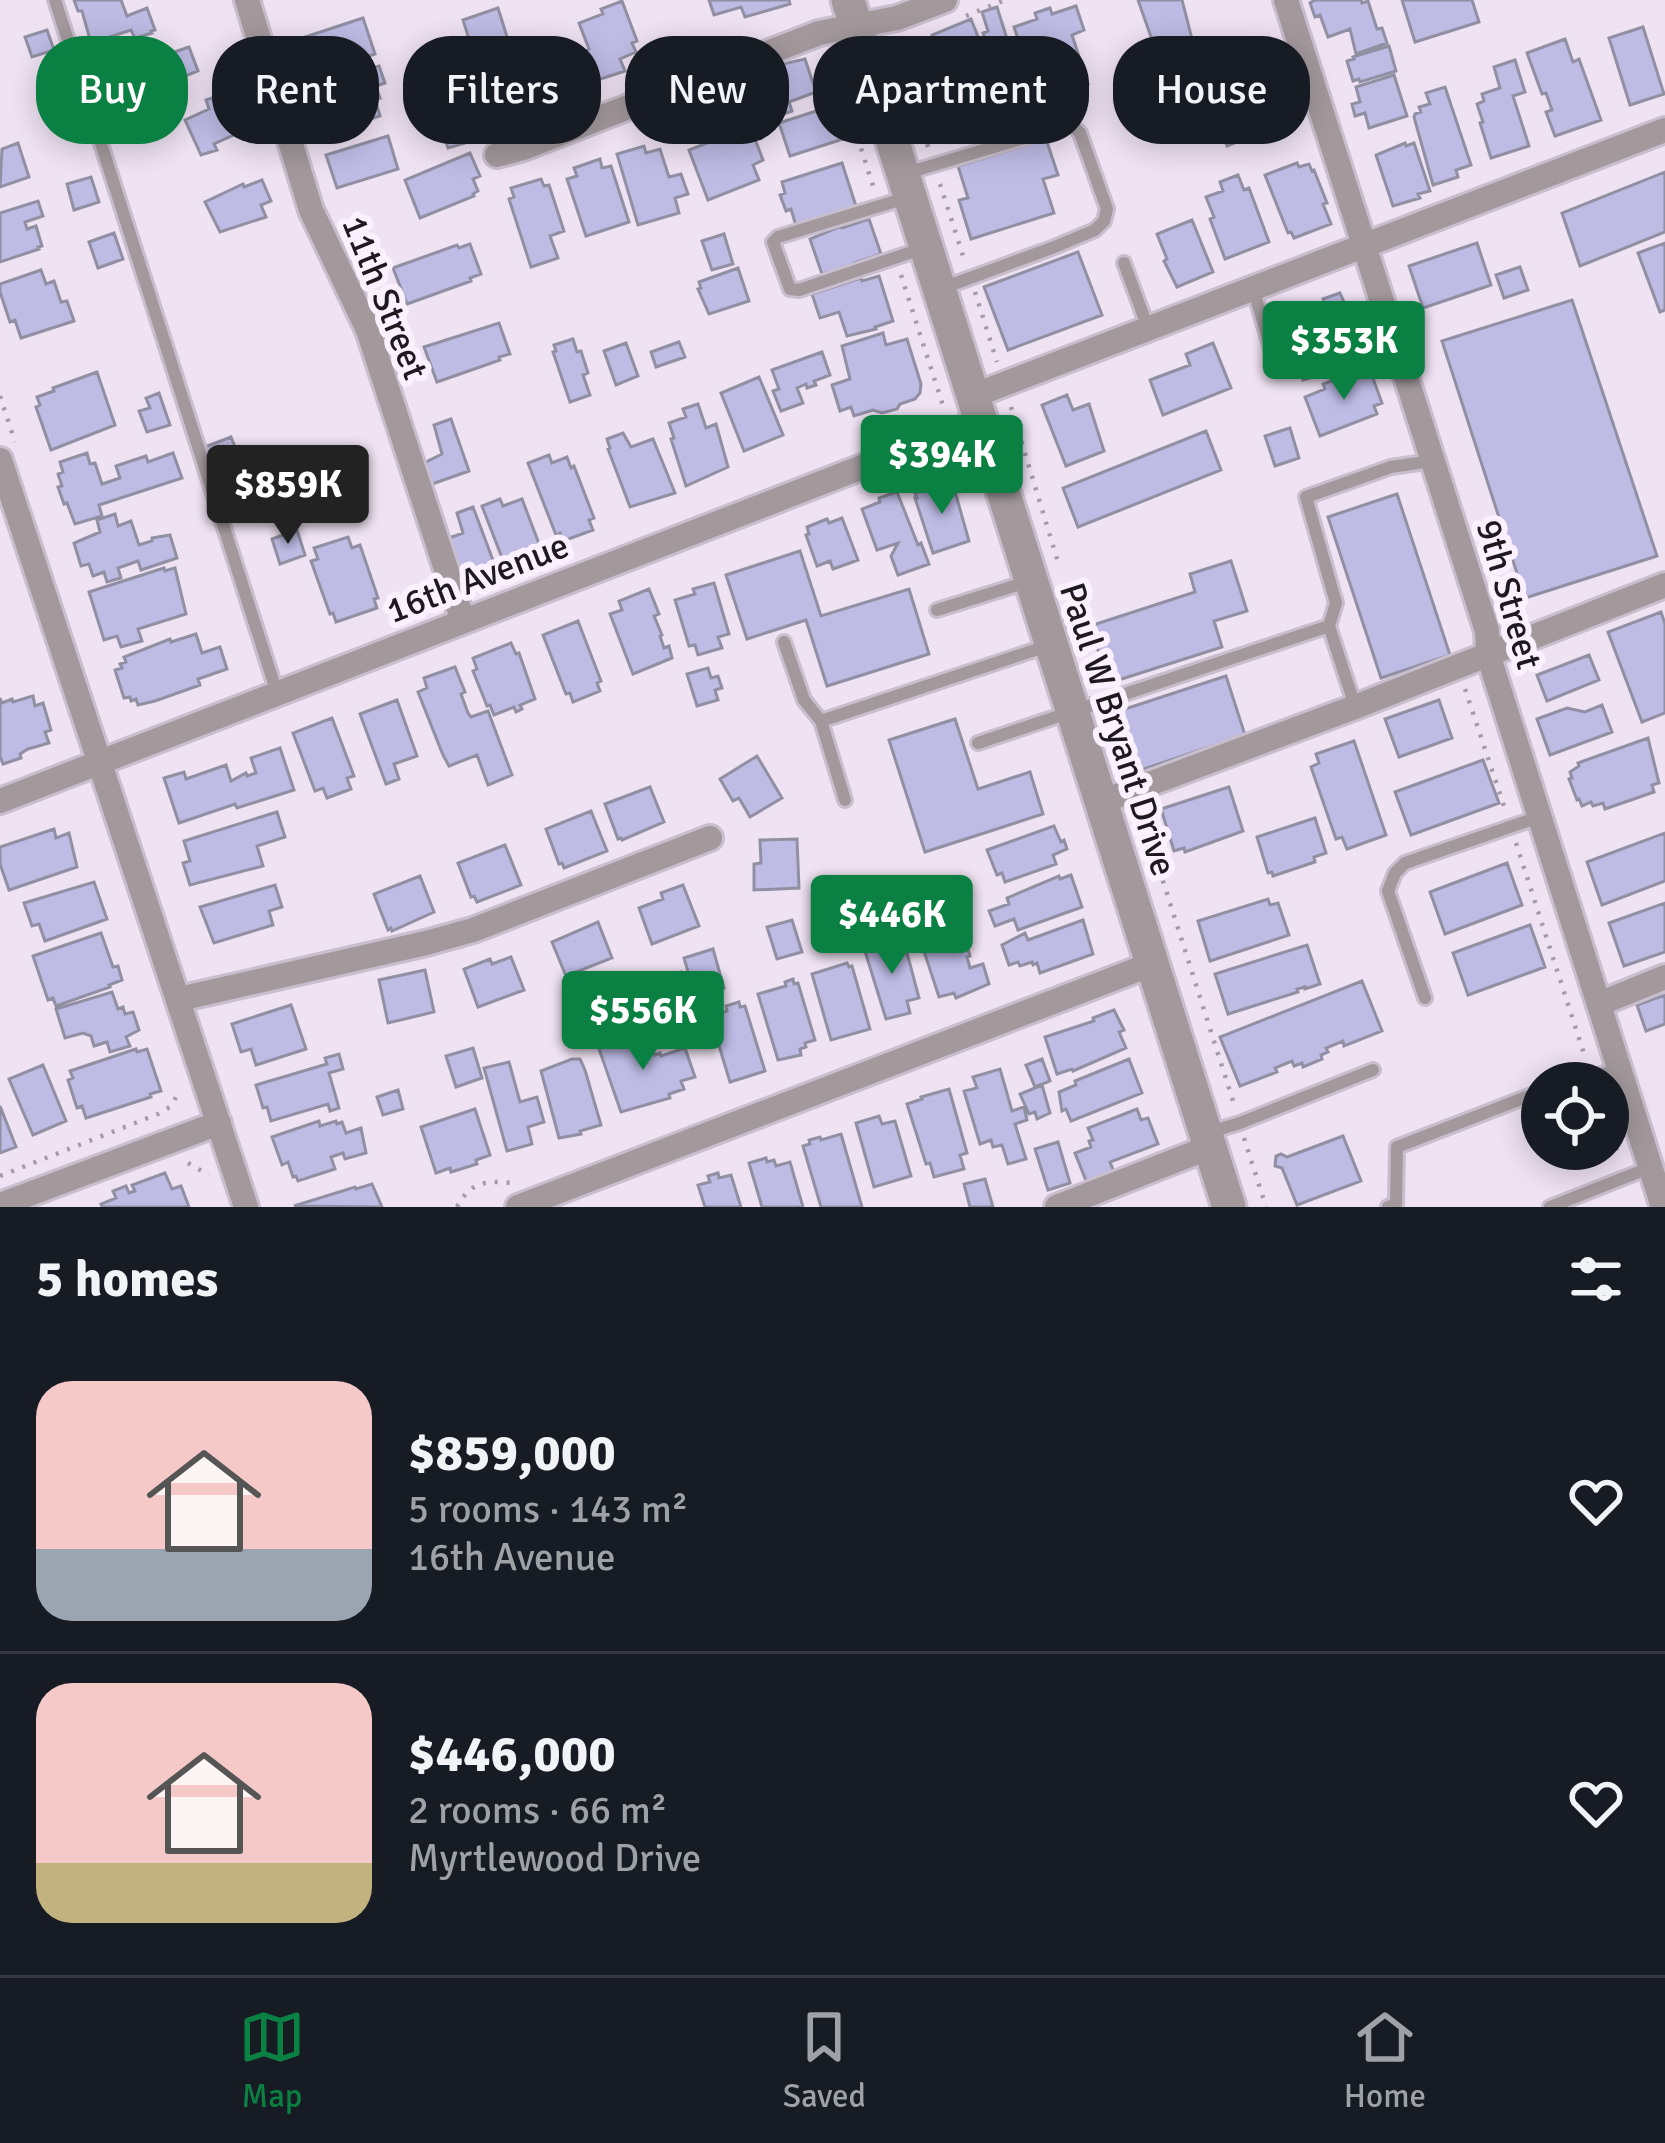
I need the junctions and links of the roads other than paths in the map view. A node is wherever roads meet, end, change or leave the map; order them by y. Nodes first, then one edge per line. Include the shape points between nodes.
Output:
1 (56, 0) edge
2 (247, 0) edge
3 (1286, 0) edge
4 (928, 3) edge
5 (864, 16) edge
6 (1665, 130) edge
7 (497, 155) dead end
8 (916, 178) junction
9 (1365, 245) junction
10 (926, 248) junction
11 (1124, 263) dead end
12 (954, 283) junction
13 (1253, 288) junction
14 (1148, 328) junction
15 (1275, 361) dead end
16 (986, 400) junction
17 (0, 460) edge
18 (1433, 460) junction
19 (1045, 574) junction
20 (1665, 585) edge
21 (937, 610) dead end
22 (463, 621) junction
23 (1329, 626) junction
24 (784, 642) dead end
25 (1051, 645) junction
26 (1488, 654) junction
27 (277, 693) junction
28 (1355, 707) junction
29 (1072, 711) junction
30 (821, 722) junction
31 (978, 743) dead end
32 (101, 764) junction
33 (1117, 796) junction
34 (845, 800) dead end
35 (0, 801) edge
36 (1539, 817) junction
37 (710, 838) dead end
38 (1152, 964) junction
39 (1665, 977) edge
40 (1425, 998) dead end
41 (179, 999) junction
42 (1599, 1004) junction
43 (1617, 1062) edge
44 (1373, 1070) dead end
45 (1521, 1098) edge
46 (1629, 1101) edge
47 (219, 1123) junction
48 (1208, 1140) junction
49 (1650, 1167) junction
50 (0, 1204) edge
51 (246, 1207) edge
52 (518, 1207) edge
53 (1058, 1207) edge
54 (1229, 1207) edge
55 (1388, 1207) edge
56 (1550, 1207) edge
57 (1663, 1207) edge

1 - 27 lane
2 - 22 street, 11th Street via 310,211 368,331
3 - 9 street, 9th Street
4 - 5 street
5 - 7 street
5 - 8 street, Paul W Bryant Drive
6 - 9 street, 16th Avenue
8 - 10 street, Paul W Bryant Drive
8 - 10 lane via 773,242 790,289 799,290
8 - 12 lane via 1064,126 1080,133 1107,208 1104,221
9 - 13 street, 16th Avenue
9 - 18 street, 9th Street
10 - 12 street, Paul W Bryant Drive
11 - 14 lane
12 - 16 street, Paul W Bryant Drive
13 - 14 street, 16th Avenue
13 - 15 lane
14 - 16 street, 16th Avenue
16 - 19 street, Paul W Bryant Drive
16 - 22 street, 16th Avenue
17 - 32 street
18 - 23 lane via 1306,497 1336,603
18 - 26 street, 9th Street
19 - 21 lane
19 - 25 street, Paul W Bryant Drive
20 - 26 street
22 - 27 street, 16th Avenue
23 - 28 lane
23 - 29 lane
24 - 30 lane via 804,700
25 - 29 street, Paul W Bryant Drive
25 - 30 lane
26 - 28 street
26 - 36 street, 9th Street
27 - 32 street, 16th Avenue
28 - 33 street
29 - 31 lane
29 - 33 street, Paul W Bryant Drive
30 - 34 lane
32 - 35 street, 16th Avenue
32 - 41 street
33 - 38 street, Paul W Bryant Drive
36 - 40 lane via 1395,873 1388,891
36 - 42 street, 9th Street
37 - 41 street via 457,934
38 - 48 street, Paul W Bryant Drive
38 - 52 street
39 - 42 street
41 - 47 street
42 - 43 street, 9th Street
44 - 48 lane
45 - 55 lane via 1396,1147 1396,1204
46 - 49 street, 9th Street
47 - 50 street
47 - 51 street
48 - 53 street
48 - 54 street, Paul W Bryant Drive
49 - 56 lane
49 - 57 street, 9th Street

